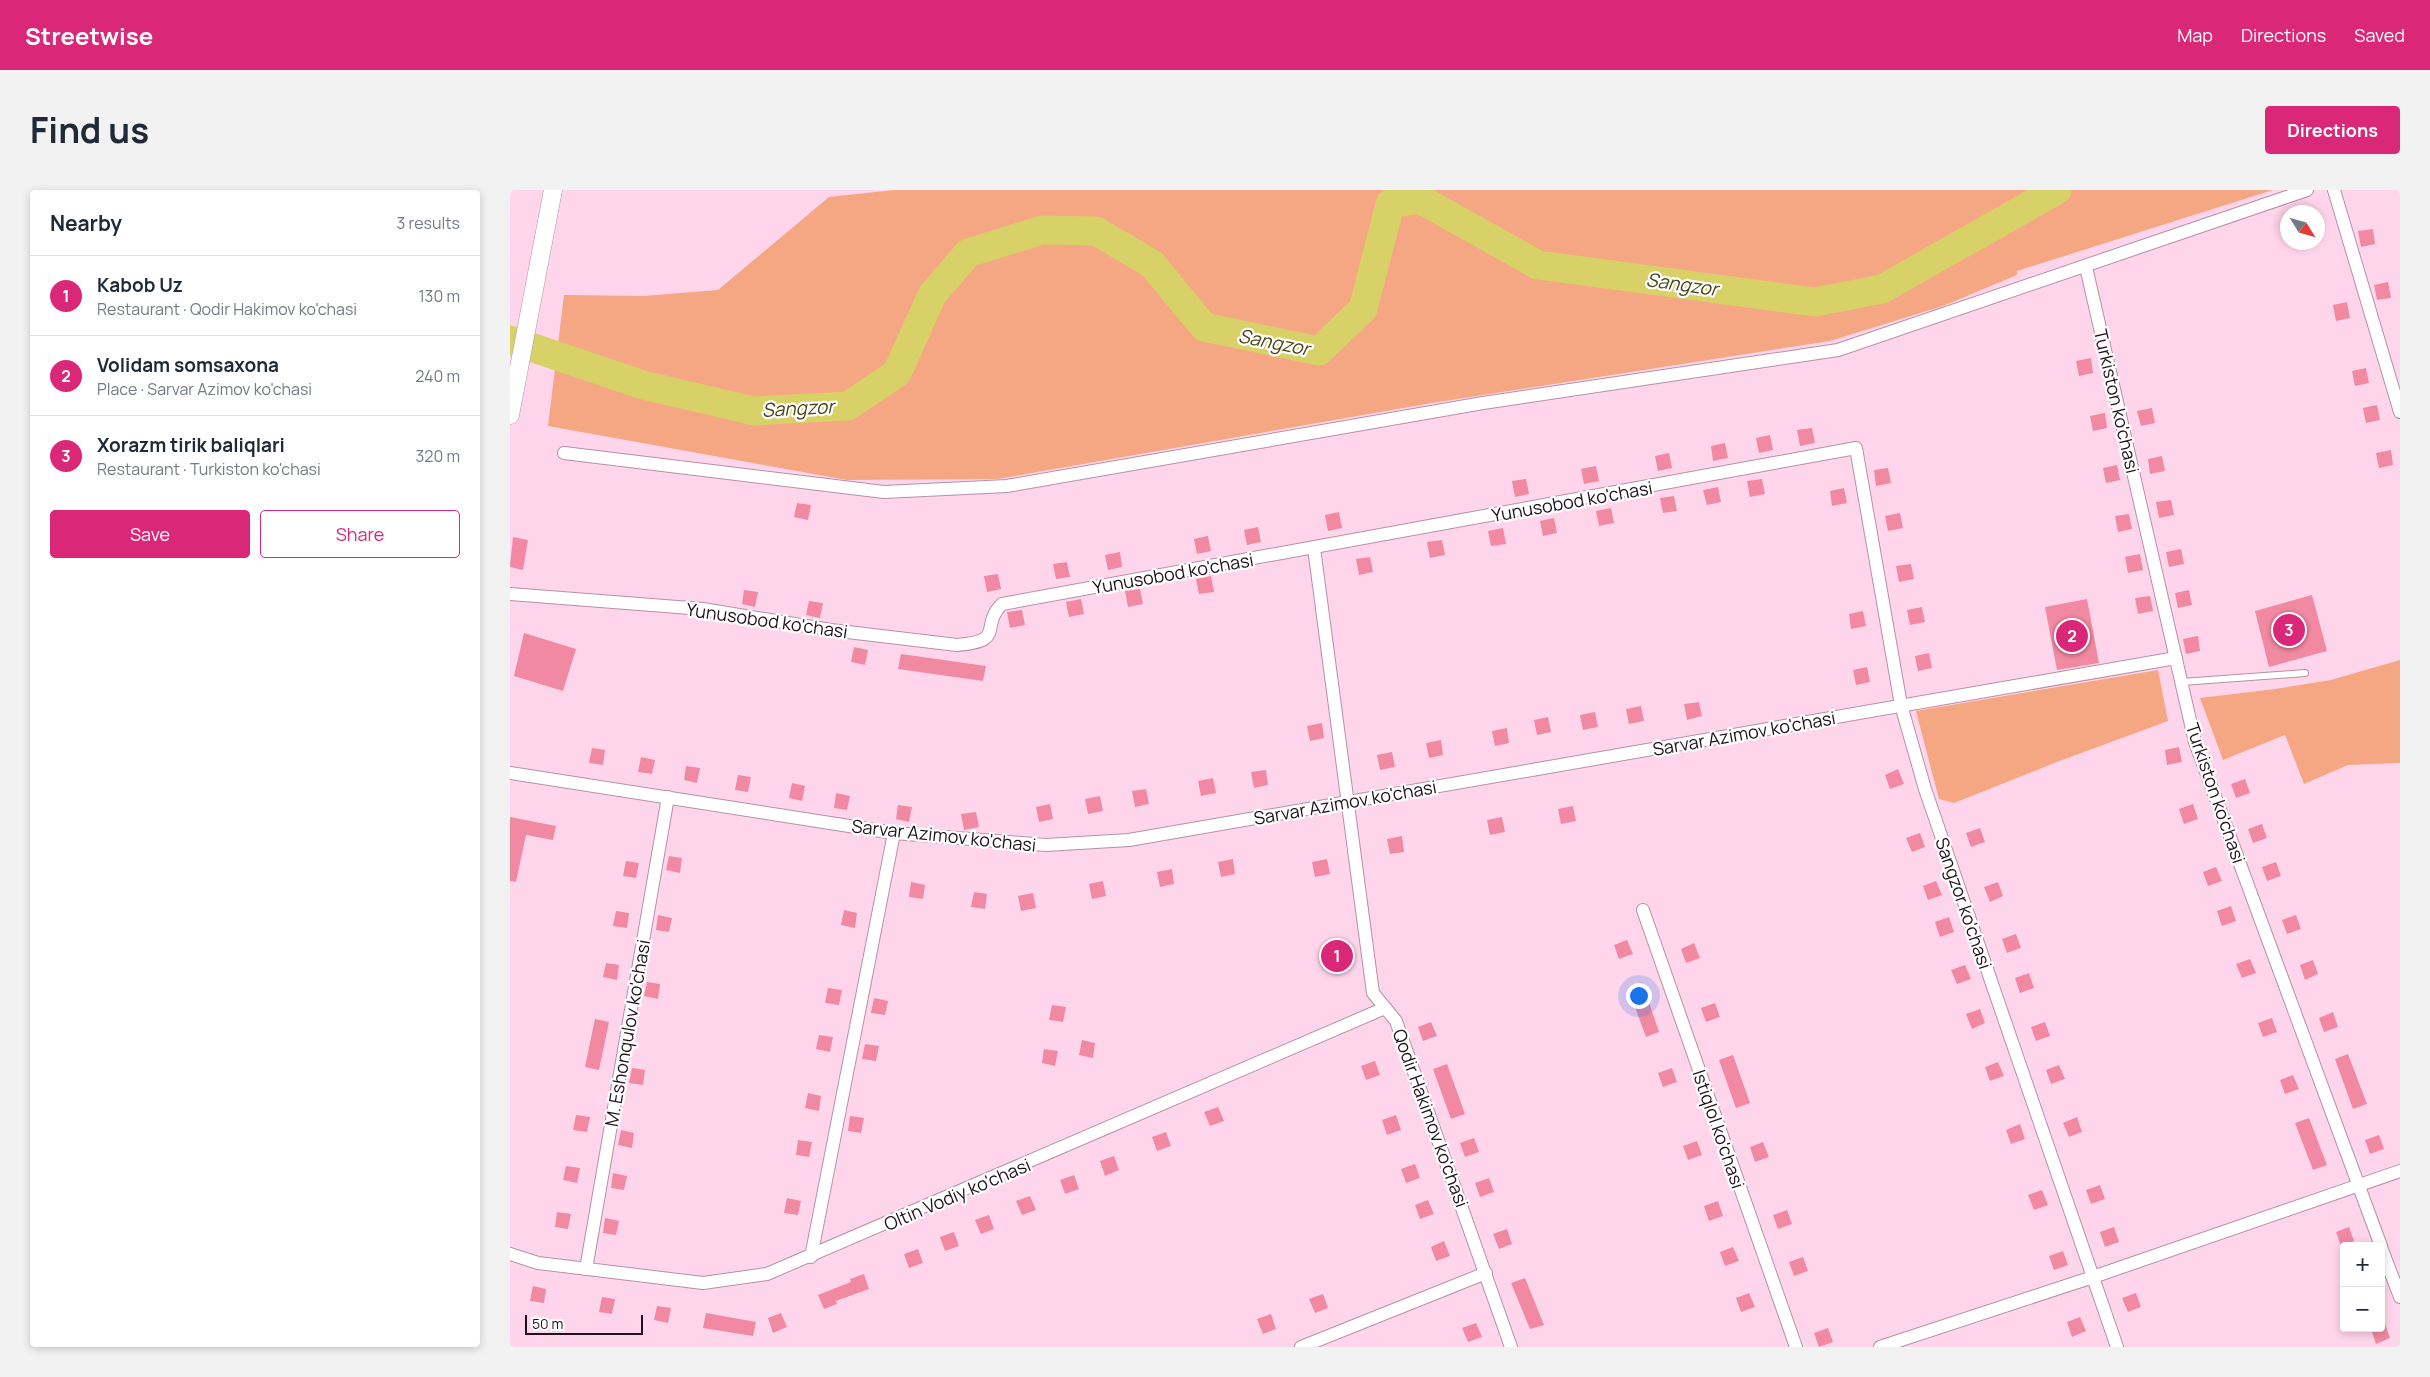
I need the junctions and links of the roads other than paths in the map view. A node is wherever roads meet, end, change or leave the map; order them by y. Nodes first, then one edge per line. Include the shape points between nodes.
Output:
1 (553, 190) edge
2 (2308, 190) edge
3 (2334, 190) edge
4 (2086, 267) junction
5 (2400, 412) edge
6 (510, 415) edge
7 (1856, 448) joint
8 (564, 453) dead end
9 (1314, 548) junction
10 (510, 594) edge
11 (2176, 658) junction
12 (2305, 673) dead end
13 (2182, 682) junction
14 (1901, 706) junction
15 (510, 773) edge
16 (668, 798) junction
17 (1346, 801) junction
18 (894, 833) junction
19 (1643, 910) dead end
20 (1385, 1008) junction
21 (2400, 1171) edge
22 (2358, 1185) junction
23 (2379, 1242) edge
24 (510, 1254) edge
25 (811, 1257) junction
26 (2385, 1257) edge
27 (586, 1269) junction
28 (1486, 1274) junction
29 (2093, 1277) junction
30 (2400, 1297) edge
31 (1301, 1347) edge
32 (1511, 1347) edge
33 (1796, 1347) edge
34 (1880, 1347) edge
35 (2117, 1347) edge

1 - 6 main road
2 - 4 street
3 - 5 street
4 - 8 street via 1838,350 1483,403 1007,486 884,492
4 - 11 street, Turkiston ko'chasi
7 - 9 street, Yunusobod ko'chasi
7 - 14 street, Sangzor ko'chasi
9 - 10 street, Yunusobod ko'chasi via 1002,604 997,609 988,636 978,643 957,645 830,630 703,609
9 - 17 street, Qodir Hakimov ko'chasi
11 - 13 street, Turkiston ko'chasi
11 - 14 street, Sarvar Azimov ko'chasi
12 - 13 lane
13 - 22 street, Turkiston ko'chasi via 2195,742
14 - 17 street, Sarvar Azimov ko'chasi
14 - 29 street, Sangzor ko'chasi via 1925,789
15 - 16 street, Sarvar Azimov ko'chasi
16 - 18 street, Sarvar Azimov ko'chasi
16 - 27 street, M. Eshonqulov ko'chasi
17 - 18 street, Sarvar Azimov ko'chasi via 1130,840 1046,845
17 - 20 street, Qodir Hakimov ko'chasi via 1373,993
18 - 25 street
19 - 33 street, Istiqlol ko'chasi
20 - 25 street, Oltin Vodiy ko'chasi
20 - 28 street, Qodir Hakimov ko'chasi via 1396,1021
21 - 22 street
22 - 23 street, Turkiston ko'chasi
22 - 29 street
24 - 27 street, Oltin Vodiy ko'chasi via 538,1263
25 - 27 street, Oltin Vodiy ko'chasi via 767,1274 703,1283
26 - 30 street, Turkiston ko'chasi
28 - 31 street
28 - 32 street, Qodir Hakimov ko'chasi
29 - 34 street
29 - 35 street, Sangzor ko'chasi

